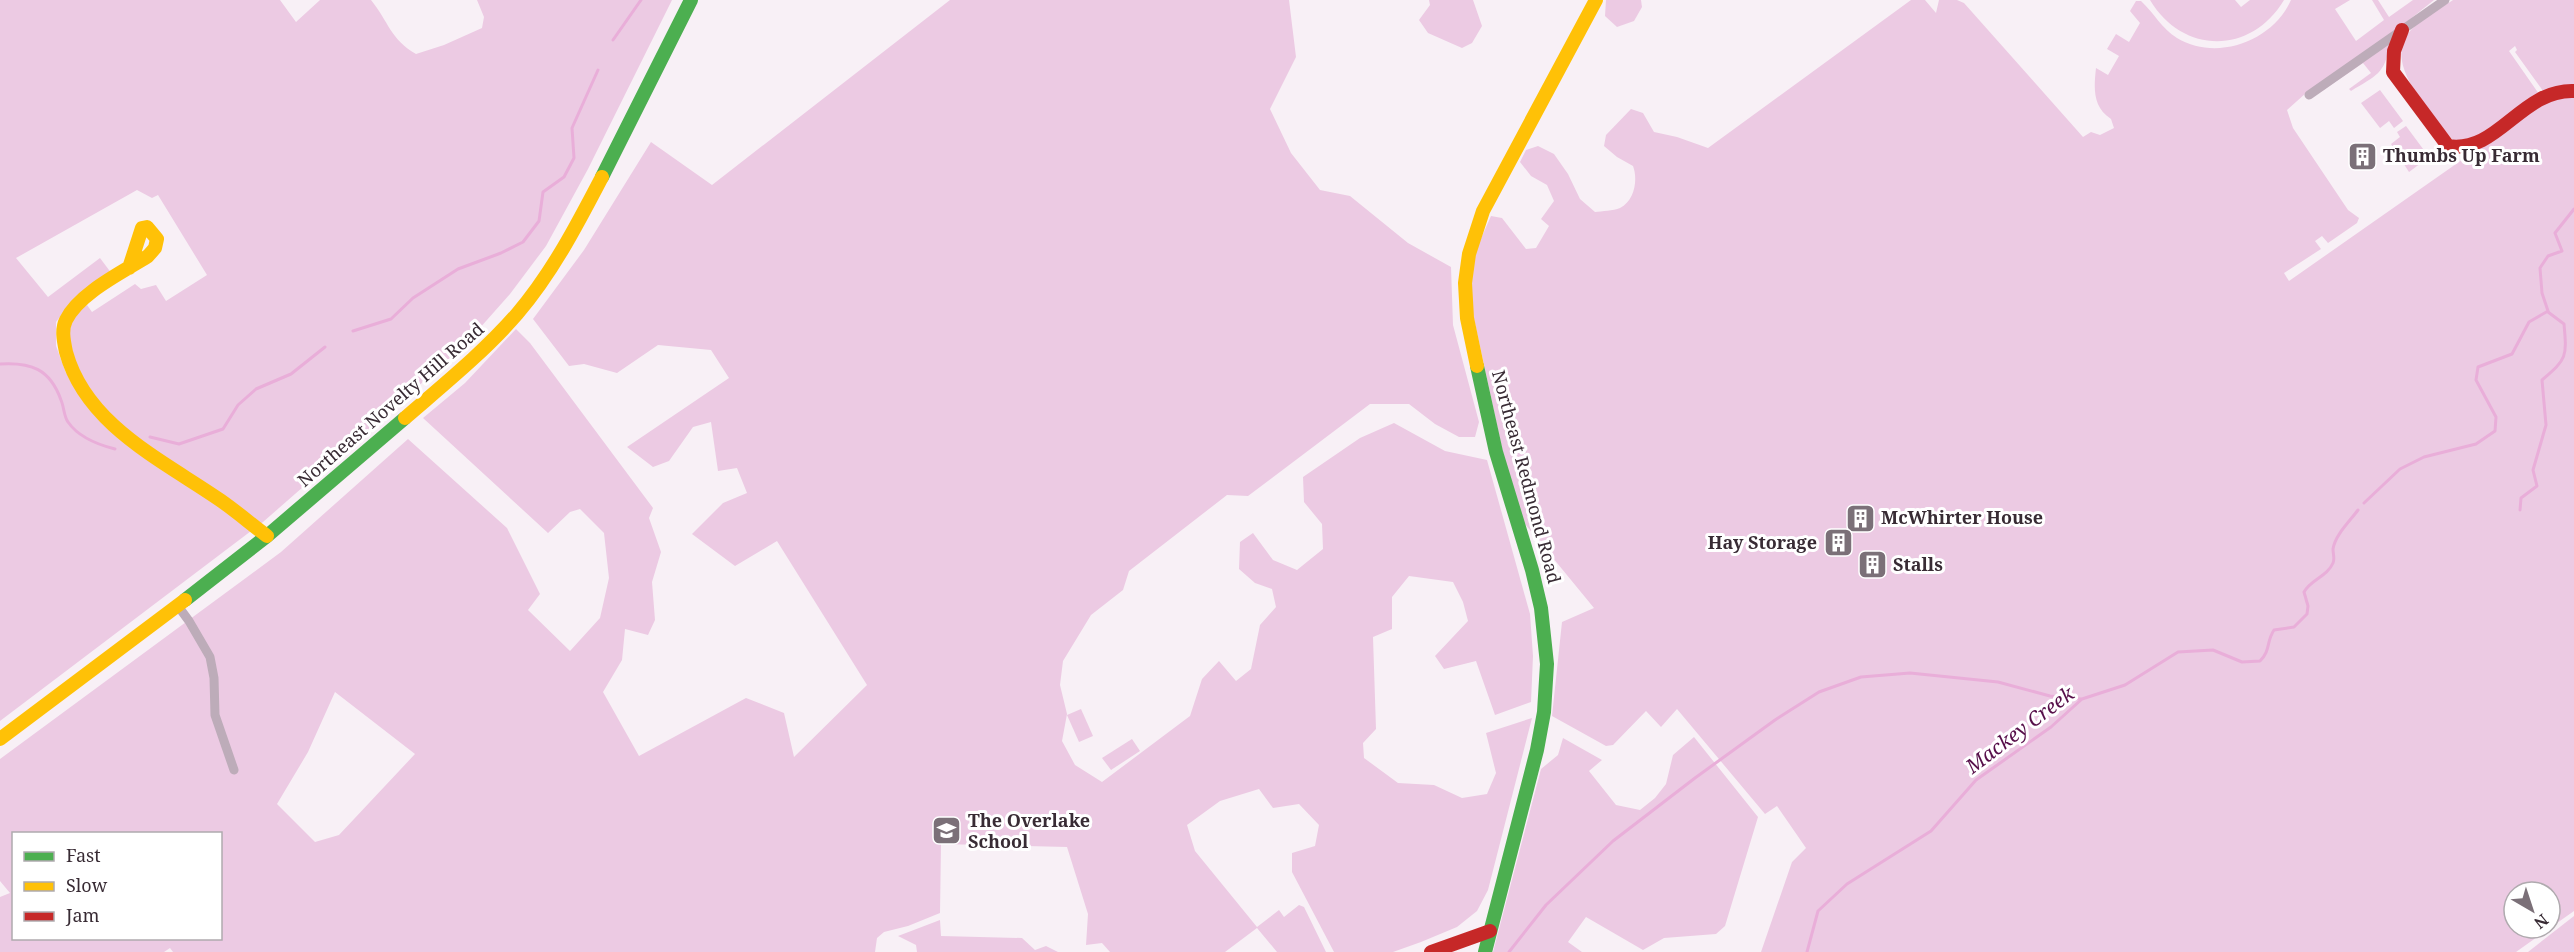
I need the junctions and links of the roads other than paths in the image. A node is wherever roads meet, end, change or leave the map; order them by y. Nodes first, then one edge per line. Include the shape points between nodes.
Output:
1 (691, 0) edge
2 (1596, 0) edge
3 (2445, 0) edge
4 (2402, 30) junction
5 (2574, 90) edge
6 (2309, 95) dead end
7 (129, 268) dead end
8 (267, 536) junction
9 (178, 606) junction
10 (0, 739) edge
11 (234, 770) dead end
12 (1490, 931) junction
13 (1431, 952) edge
14 (1485, 952) edge

1 - 8 street, Northeast Novelty Hill Road via 585,212 535,292 473,358
2 - 12 street, Northeast Redmond Road via 1483,211 1464,283 1467,318 1496,452 1541,608 1547,664 1537,750
3 - 4 street
4 - 5 street via 2394,51 2393,72 2448,146 2462,148 2482,140 2554,91
4 - 6 street
7 - 8 street via 81,302 65,322 65,353 76,379 101,412 132,441
8 - 9 street, Northeast Novelty Hill Road
9 - 10 street, Northeast Novelty Hill Road
9 - 11 street via 210,657 215,716
12 - 13 street
12 - 14 street, Northeast Redmond Road

